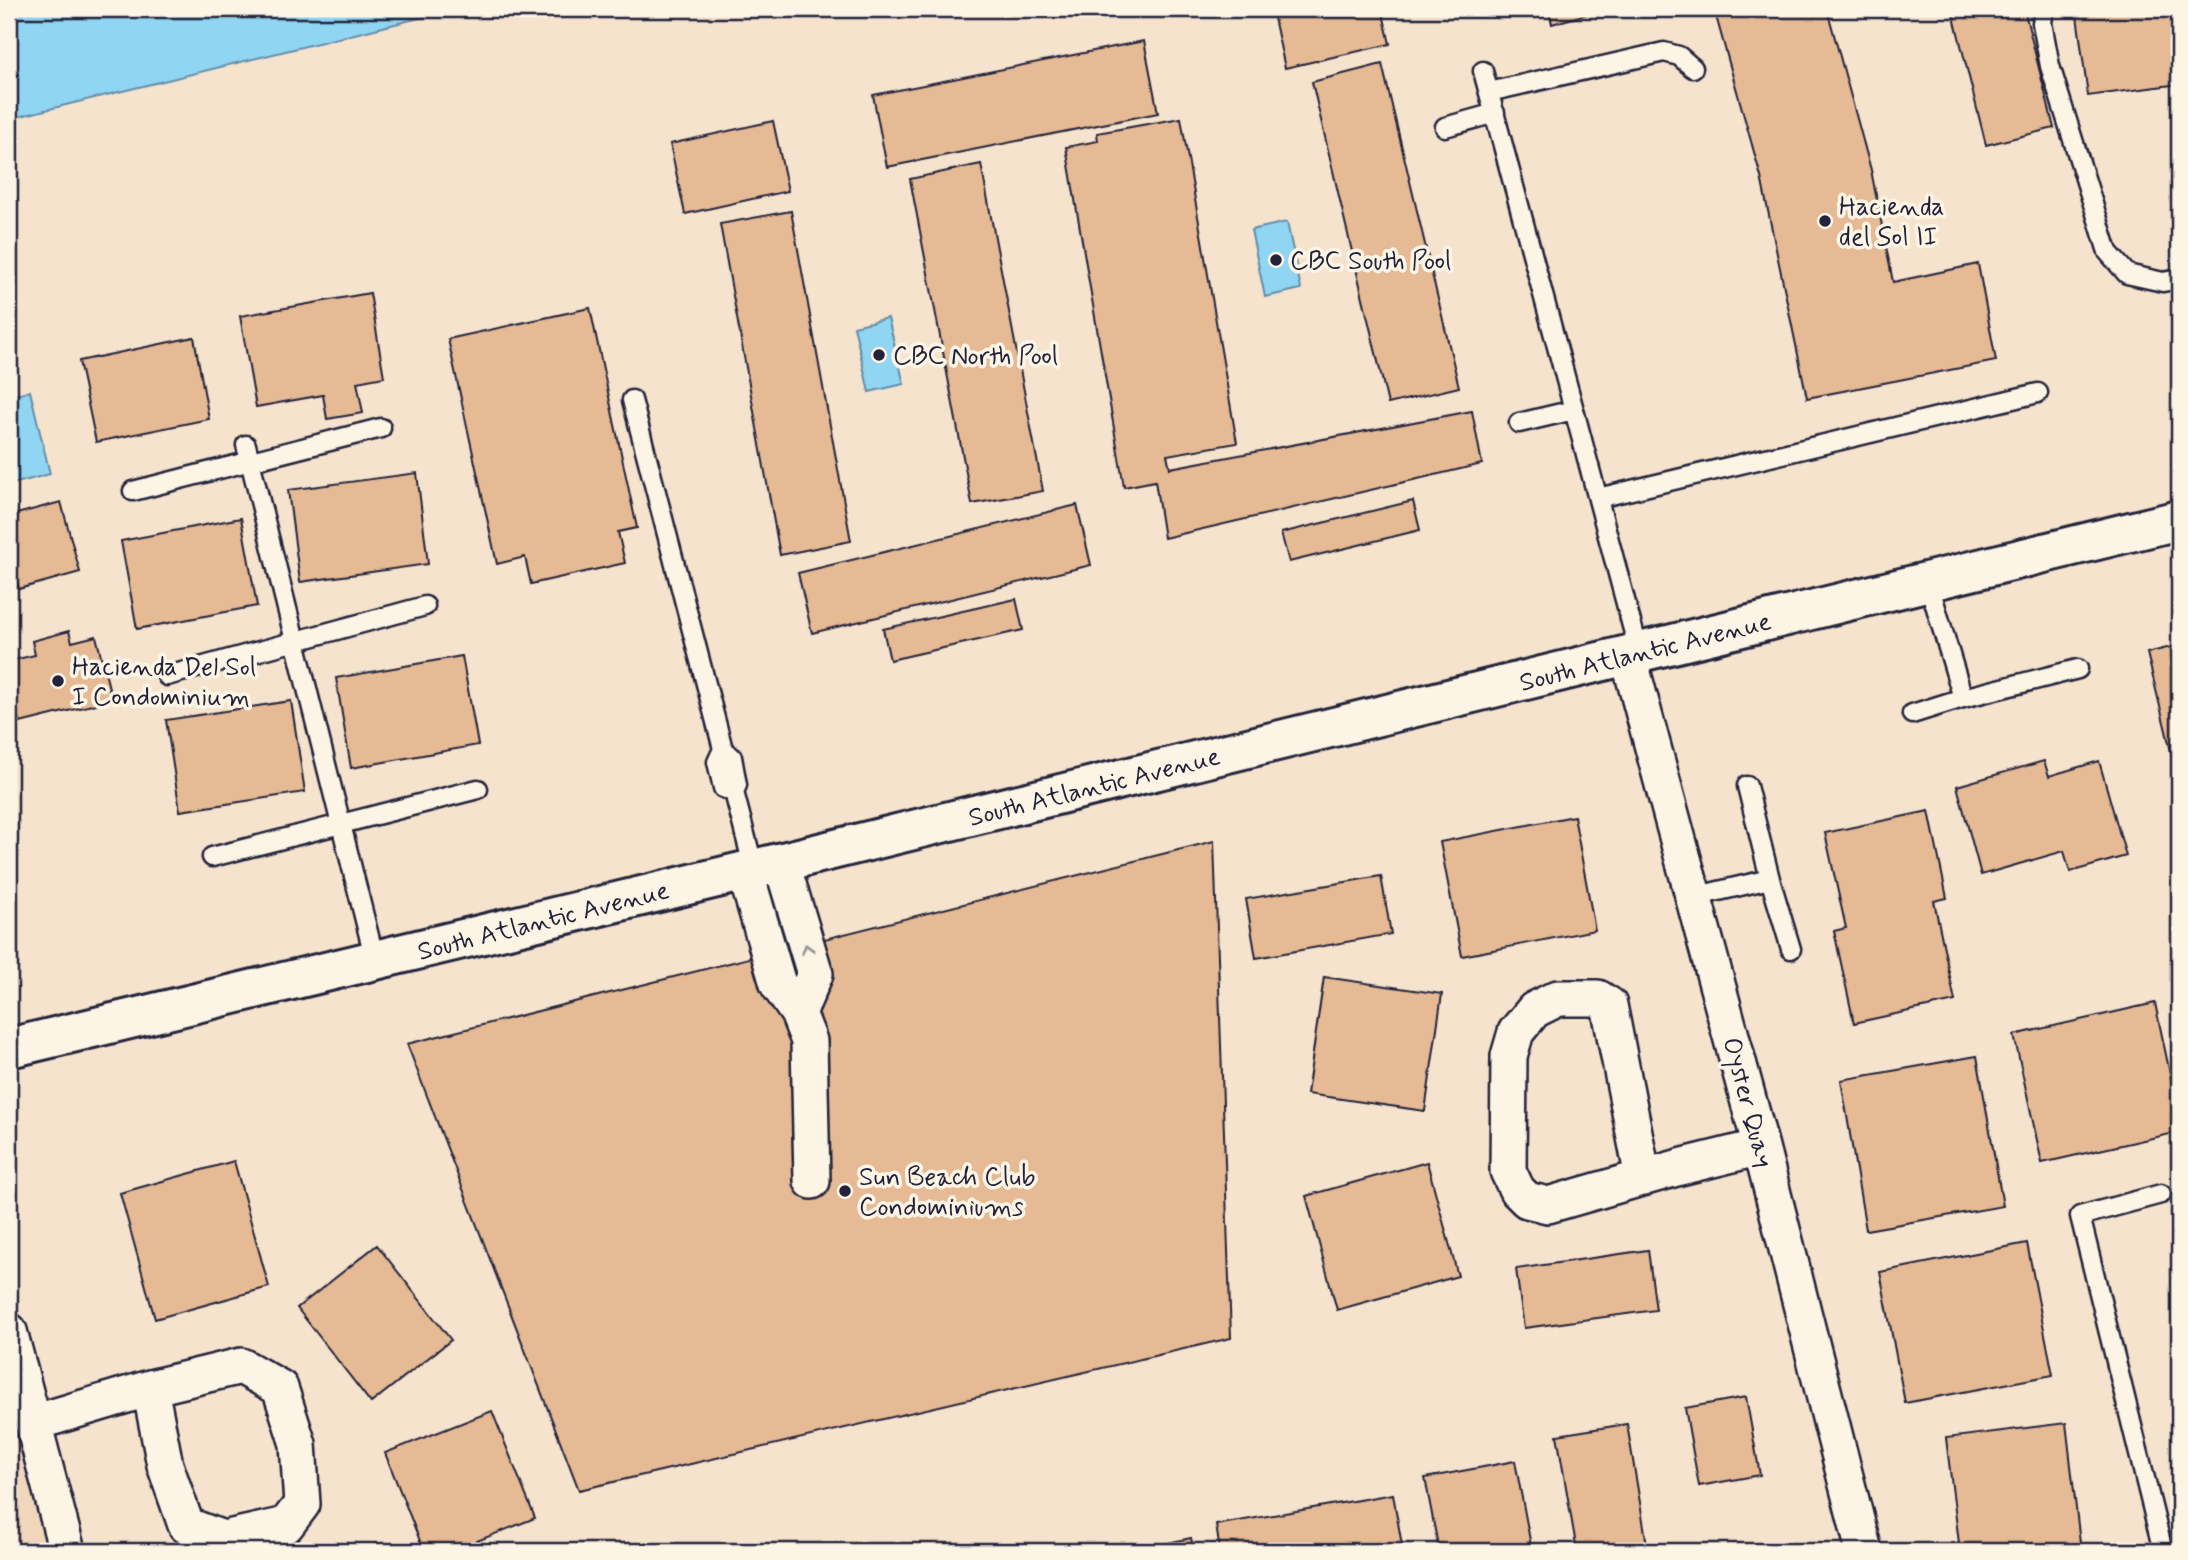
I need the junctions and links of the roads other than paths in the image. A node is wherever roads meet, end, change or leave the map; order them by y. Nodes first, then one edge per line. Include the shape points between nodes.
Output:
1 (2044, 9) edge
2 (1693, 68) dead end
3 (1483, 71) dead end
4 (1489, 92) junction
5 (1495, 113) junction
6 (1446, 127) dead end
7 (2179, 279) edge
8 (2038, 393) dead end
9 (632, 400) dead end
10 (1574, 410) junction
11 (1519, 423) dead end
12 (381, 428) dead end
13 (248, 453) junction
14 (134, 491) dead end
15 (1598, 498) junction
16 (2179, 520) edge
17 (1928, 581) junction
18 (425, 606) dead end
19 (295, 640) junction
20 (1634, 653) junction
21 (2078, 668) dead end
22 (167, 676) dead end
23 (1963, 698) junction
24 (1913, 714) dead end
25 (1746, 786) dead end
26 (478, 789) dead end
27 (341, 824) junction
28 (212, 857) dead end
29 (760, 867) junction
30 (1770, 879) junction
31 (1693, 897) junction
32 (1791, 949) dead end
33 (375, 960) junction
34 (9, 1048) edge
35 (1761, 1147) junction
36 (1643, 1178) junction
37 (813, 1181) dead end
38 (2161, 1194) dead end
39 (9, 1331) edge
40 (150, 1388) junction
41 (27, 1438) edge
42 (67, 1551) edge
43 (1864, 1551) edge
44 (2162, 1551) edge

1 - 7 lane via 2050,66 2108,252 2127,274 2164,282
2 - 4 lane via 1664,52
3 - 4 lane
4 - 5 lane
5 - 6 lane
5 - 10 lane
8 - 15 lane
9 - 29 lane via 723,749 717,762 723,788 734,792
10 - 11 lane
10 - 15 lane
12 - 13 lane
13 - 14 lane
13 - 19 lane
15 - 20 lane
16 - 17 street, South Atlantic Avenue
17 - 20 street, South Atlantic Avenue
17 - 23 lane
18 - 19 lane
19 - 22 lane
19 - 27 lane
20 - 29 street, South Atlantic Avenue
20 - 31 street, Oyster Quay
21 - 23 lane
23 - 24 lane
25 - 30 lane
26 - 27 lane
27 - 28 lane
27 - 33 lane
29 - 33 street, South Atlantic Avenue
29 - 37 street via 778,984 798,1013 808,1041
30 - 31 lane
30 - 32 lane
31 - 35 street, Oyster Quay
33 - 34 street, South Atlantic Avenue
35 - 36 street
35 - 43 street, Oyster Quay
36 - 36 street via 1548,1205 1527,1200 1517,1190 1508,1171 1508,1056 1516,1032 1534,1010 1558,998 1598,998 1609,1005
38 - 44 lane via 2080,1216
39 - 41 street
40 - 40 street via 241,1366 280,1388 298,1444 302,1504 286,1525 223,1539 186,1525 165,1465
40 - 41 street
41 - 42 street

